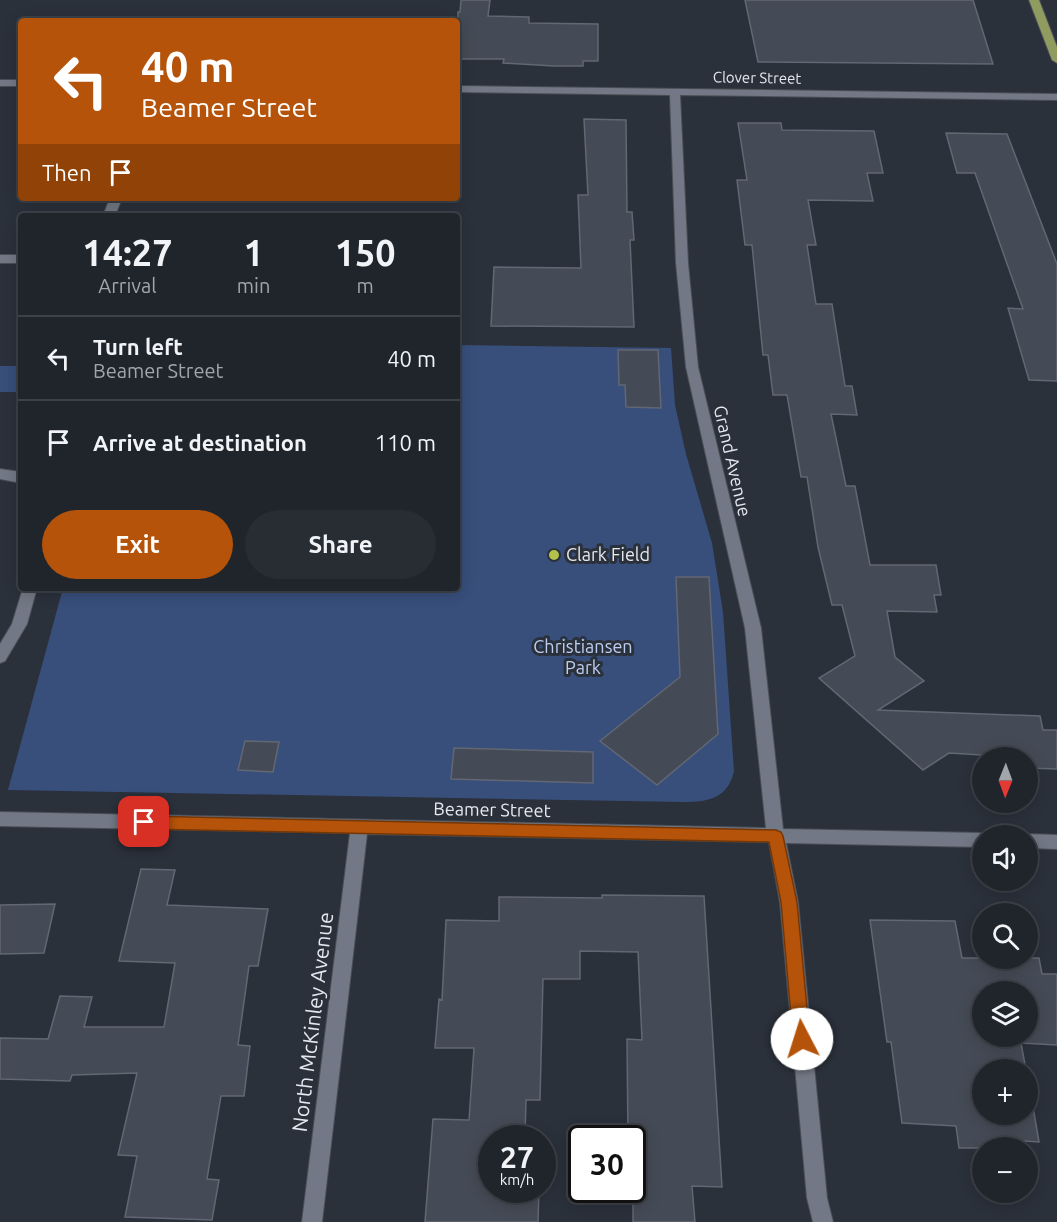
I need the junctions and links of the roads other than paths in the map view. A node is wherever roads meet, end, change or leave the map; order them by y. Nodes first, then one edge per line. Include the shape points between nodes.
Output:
1 (1034, 0) edge
2 (1057, 60) edge
3 (0, 83) edge
4 (18, 83) edge
5 (460, 89) edge
6 (675, 92) junction
7 (1057, 97) edge
8 (0, 259) edge
9 (18, 260) edge
10 (0, 474) edge
11 (18, 476) edge
12 (29, 591) edge
13 (0, 657) edge
14 (0, 819) edge
15 (359, 827) junction
16 (776, 836) junction
17 (972, 840) edge
18 (1038, 841) edge
19 (1057, 842) edge
20 (312, 1222) edge
21 (823, 1222) edge

1 - 2 main road
3 - 4 street
5 - 6 street, Clover Street
6 - 7 street, Clover Street
6 - 16 street, Grand Avenue via 682,263 692,367 753,628
8 - 9 street
10 - 11 street
12 - 13 street via 19,624
14 - 15 street, Beamer Street
15 - 16 street, Beamer Street
15 - 20 street, North McKinley Avenue
16 - 17 street, Beamer Street
16 - 21 street, Grand Avenue via 789,902 817,1198
18 - 19 street

